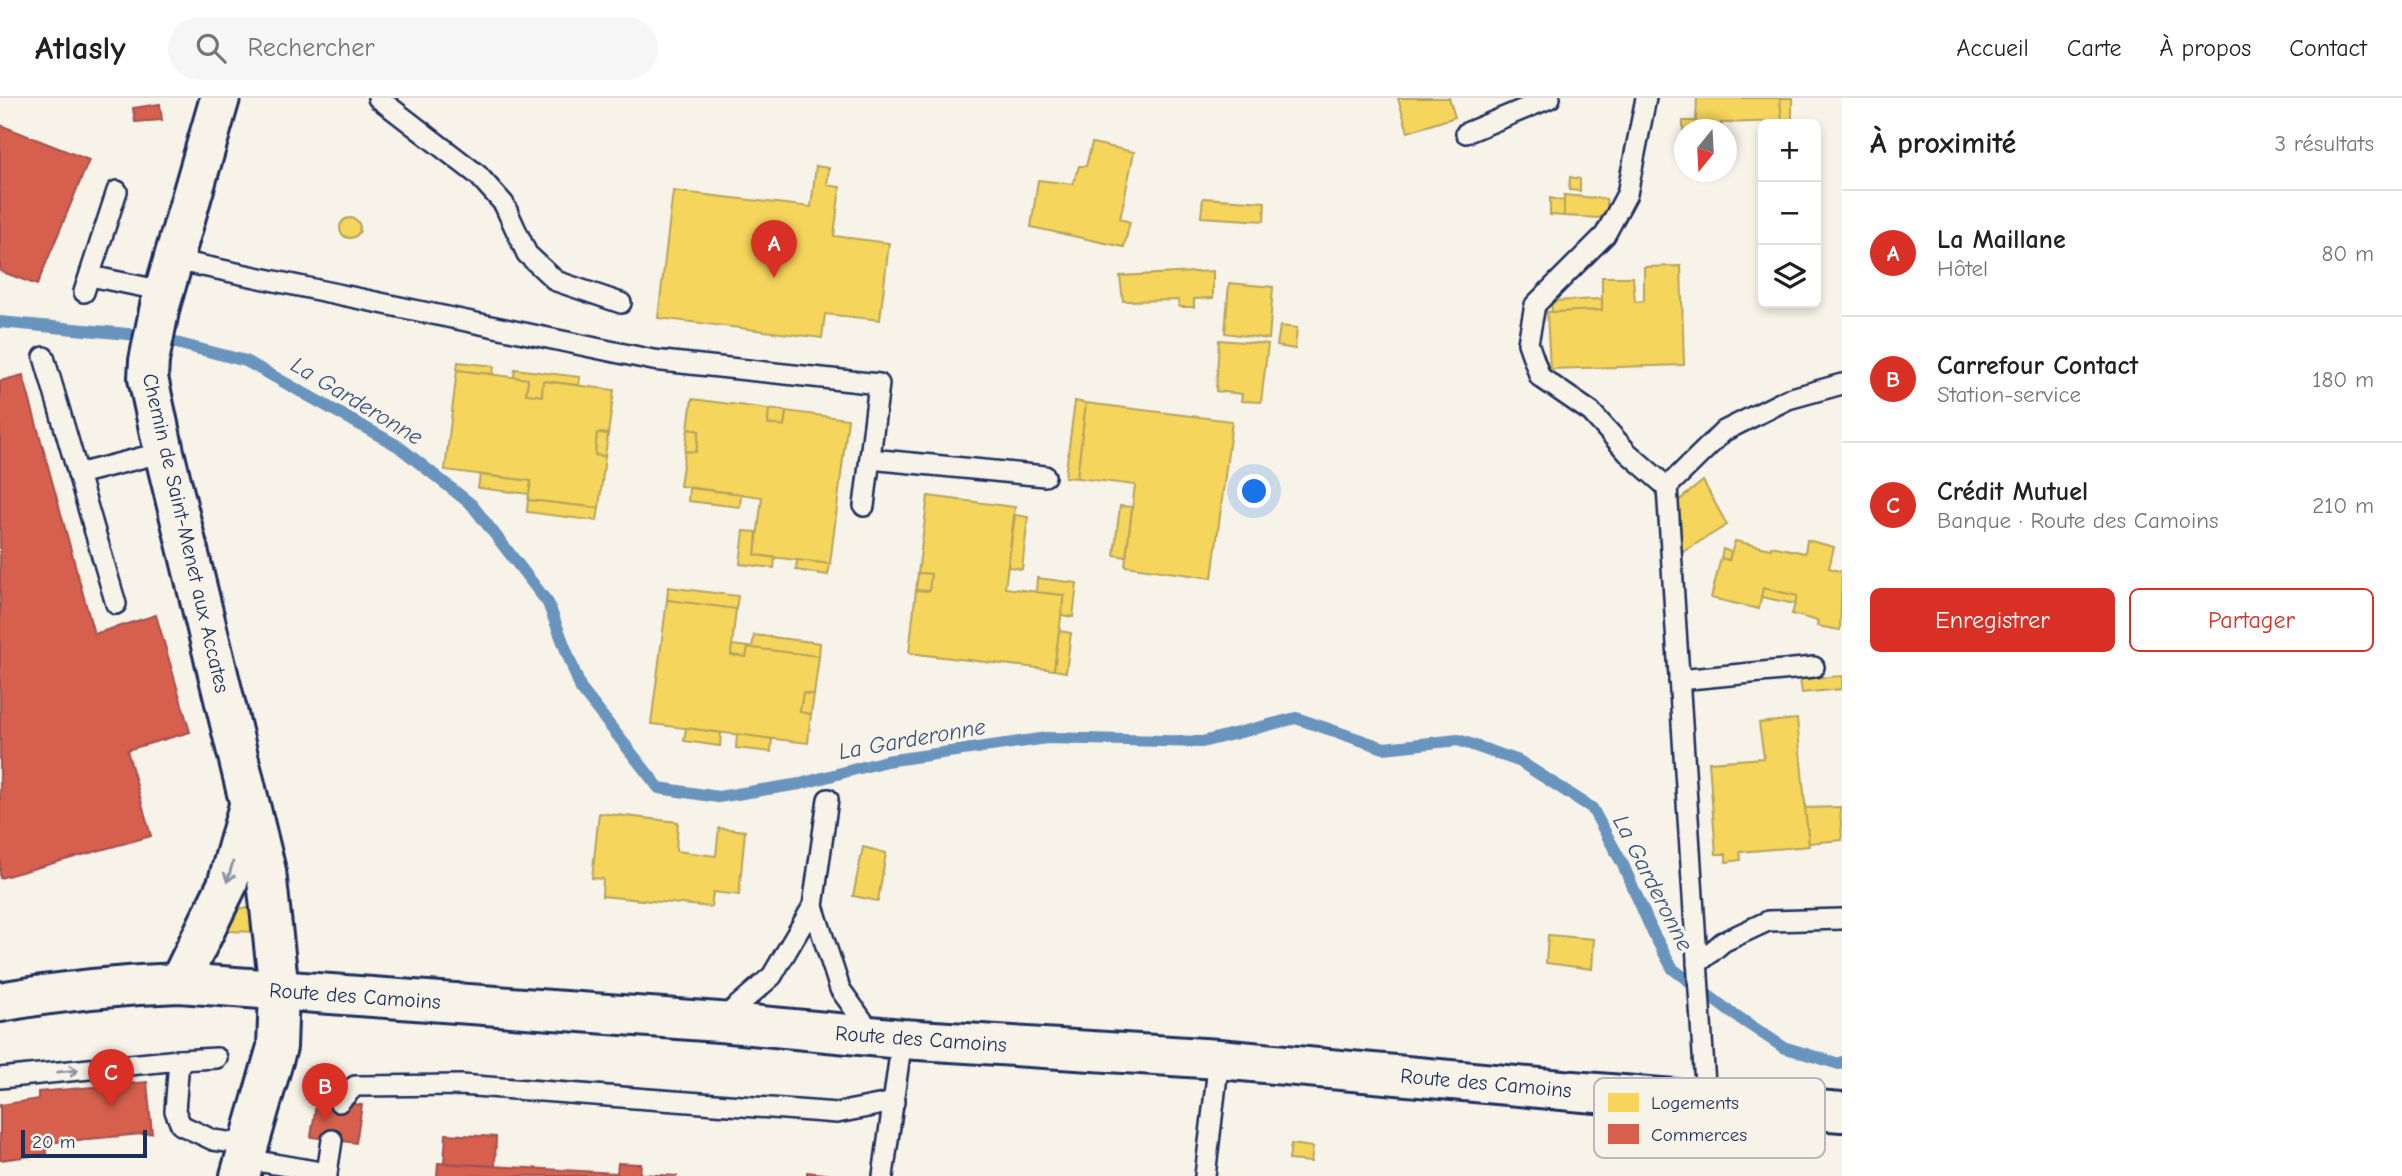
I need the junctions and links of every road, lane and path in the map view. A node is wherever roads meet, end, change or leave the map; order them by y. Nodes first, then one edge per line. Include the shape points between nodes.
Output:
1 (220, 98) edge
2 (378, 98) edge
3 (1550, 98) edge
4 (1646, 98) edge
5 (1466, 134) dead end
6 (117, 191) dead end
7 (166, 286) junction
8 (621, 303) dead end
9 (44, 357) dead end
10 (1842, 384) edge
11 (164, 452) junction
12 (870, 459) junction
13 (78, 474) junction
14 (1045, 476) dead end
15 (1667, 487) junction
16 (864, 506) dead end
17 (116, 604) dead end
18 (1814, 667) dead end
19 (1679, 680) junction
20 (828, 799) dead end
21 (249, 807) junction
22 (813, 906) junction
23 (1842, 919) edge
24 (1697, 964) junction
25 (179, 983) junction
26 (279, 991) junction
27 (0, 1002) edge
28 (719, 1022) junction
29 (888, 1037) junction
30 (217, 1058) dead end
31 (1219, 1059) junction
32 (178, 1060) junction
33 (0, 1078) edge
34 (1704, 1078) edge
35 (1594, 1091) edge
36 (339, 1102) dead end
37 (894, 1102) junction
38 (332, 1140) dead end
39 (244, 1166) edge
40 (327, 1175) edge
41 (883, 1176) edge
42 (1205, 1176) edge

1 - 7 main road, Chemin de Saint-Menet aux Accates
2 - 8 lane via 478,175 504,204 527,254 556,281
3 - 5 lane
4 - 15 lane via 1627,194 1605,235 1535,305 1528,343 1539,377 1591,412
6 - 7 lane via 87,284
7 - 11 main road, Chemin de Saint-Menet aux Accates via 148,378
7 - 12 lane via 653,360 879,384
9 - 13 lane
10 - 15 lane via 1788,399 1724,431
11 - 13 lane
11 - 21 main road, Chemin de Saint-Menet aux Accates
12 - 14 lane
12 - 16 lane
13 - 17 lane
15 - 19 lane
18 - 19 lane
19 - 24 lane
20 - 22 lane
21 -> 25 main road, Chemin de Saint-Menet aux Accates via 226,885
21 - 26 main road, Chemin de Saint-Menet aux Accates via 266,871
22 - 28 lane via 772,976
22 - 29 lane via 841,989
23 - 24 lane via 1768,921 1723,942
24 - 34 lane
25 - 26 main road, Route des Camoins
25 - 27 main road, Route des Camoins via 55,992
26 - 28 main road, Route des Camoins
26 - 39 main road, Chemin de Saint-Menet aux Accates via 276,1047
28 - 29 main road, Route des Camoins
29 - 31 main road, Route des Camoins
29 - 37 lane
30 - 32 lane
31 - 35 main road, Route des Camoins
31 - 42 lane
33 -> 32 lane
32 - 39 lane via 175,1111 181,1125 213,1140
36 - 37 lane via 355,1086 461,1085 837,1113
37 - 41 lane
38 - 40 lane
39 - 40 lane

